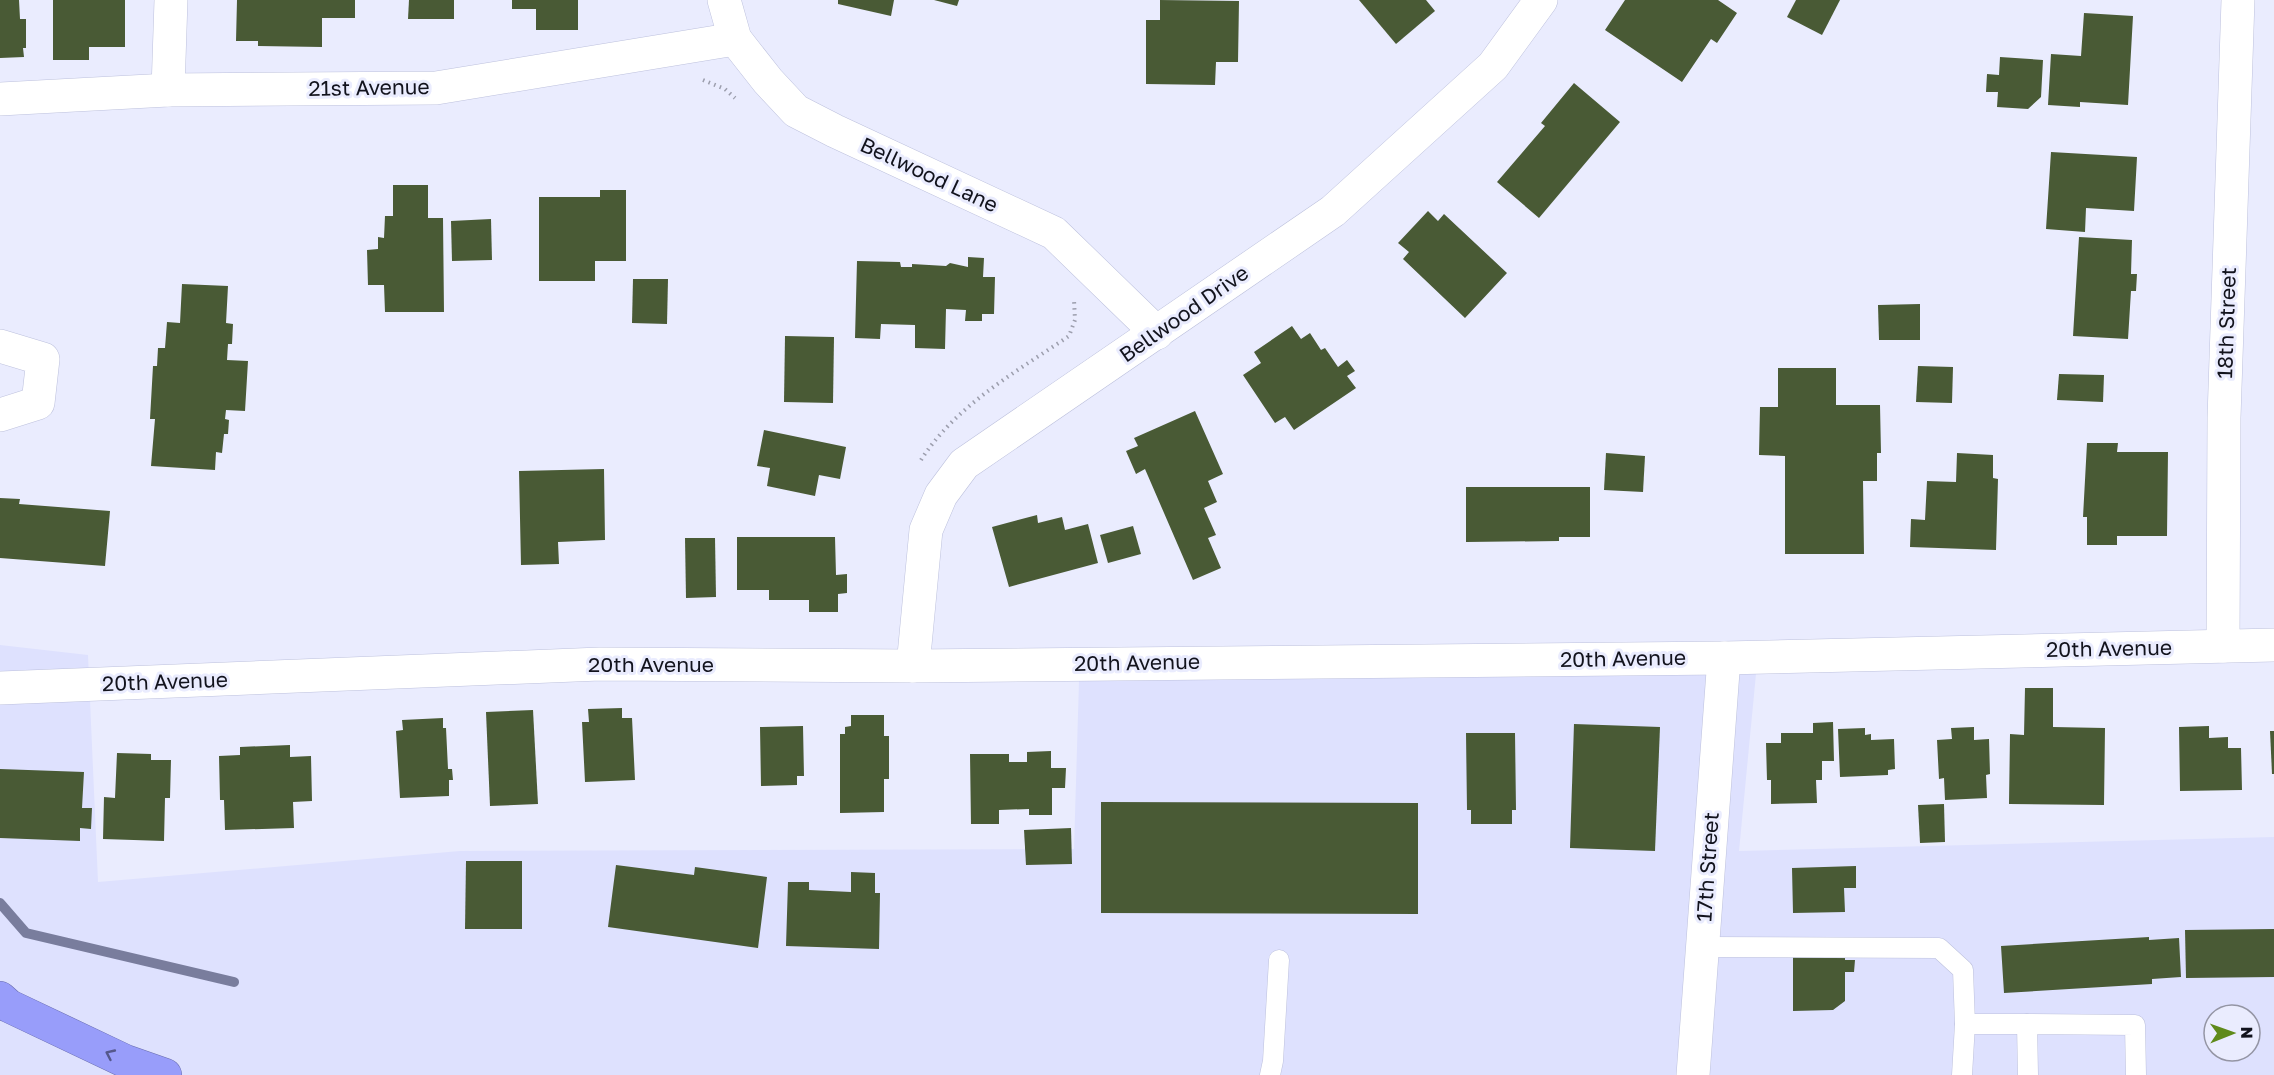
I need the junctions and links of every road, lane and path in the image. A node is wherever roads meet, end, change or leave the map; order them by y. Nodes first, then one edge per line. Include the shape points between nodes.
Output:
1 (171, 0) edge
2 (724, 0) edge
3 (1541, 0) edge
4 (2238, 0) edge
5 (735, 39) junction
6 (681, 47) junction
7 (168, 90) junction
8 (0, 99) edge
9 (740, 101) dead end
10 (1074, 299) dead end
11 (1157, 333) junction
12 (0, 346) edge
13 (0, 415) edge
14 (916, 469) dead end
15 (2274, 645) edge
16 (2223, 646) junction
17 (1724, 658) junction
18 (913, 666) junction
19 (0, 688) edge
20 (1702, 946) junction
21 (1279, 960) dead end
22 (0, 998) edge
23 (1965, 1024) junction
24 (2027, 1024) junction
25 (165, 1075) edge
26 (1270, 1075) edge
27 (1693, 1075) edge
28 (1962, 1075) edge
29 (2028, 1075) edge
30 (2136, 1075) edge

1 - 7 street
2 - 5 street, Bellwood Lane
3 - 11 street, Bellwood Drive via 1493,66 1333,211
4 - 16 street, 18th Street via 2224,418
5 - 6 street, 21st Avenue
5 - 11 street, Bellwood Lane via 796,111 1054,233
6 - 7 street, 21st Avenue via 436,88
6 - 9 path via 699,79 724,89
7 - 8 street, 21st Avenue
10 - 14 path via 1075,320 1069,336 973,402 934,439
11 - 18 street, Bellwood Drive via 964,464 941,495 926,530
12 - 13 street via 43,359 38,403
15 - 16 street, 20th Avenue
16 - 17 street, 20th Avenue
17 - 18 street, 20th Avenue
17 - 20 street, 17th Street
18 - 19 street, 20th Avenue via 600,664
20 - 23 lane via 1939,948 1963,970
20 - 27 street, 17th Street
21 - 26 lane
25 -> 22 highway via 125,1061 9,1006
23 - 24 lane
23 - 28 lane
24 - 29 lane
24 - 30 lane via 2135,1025

